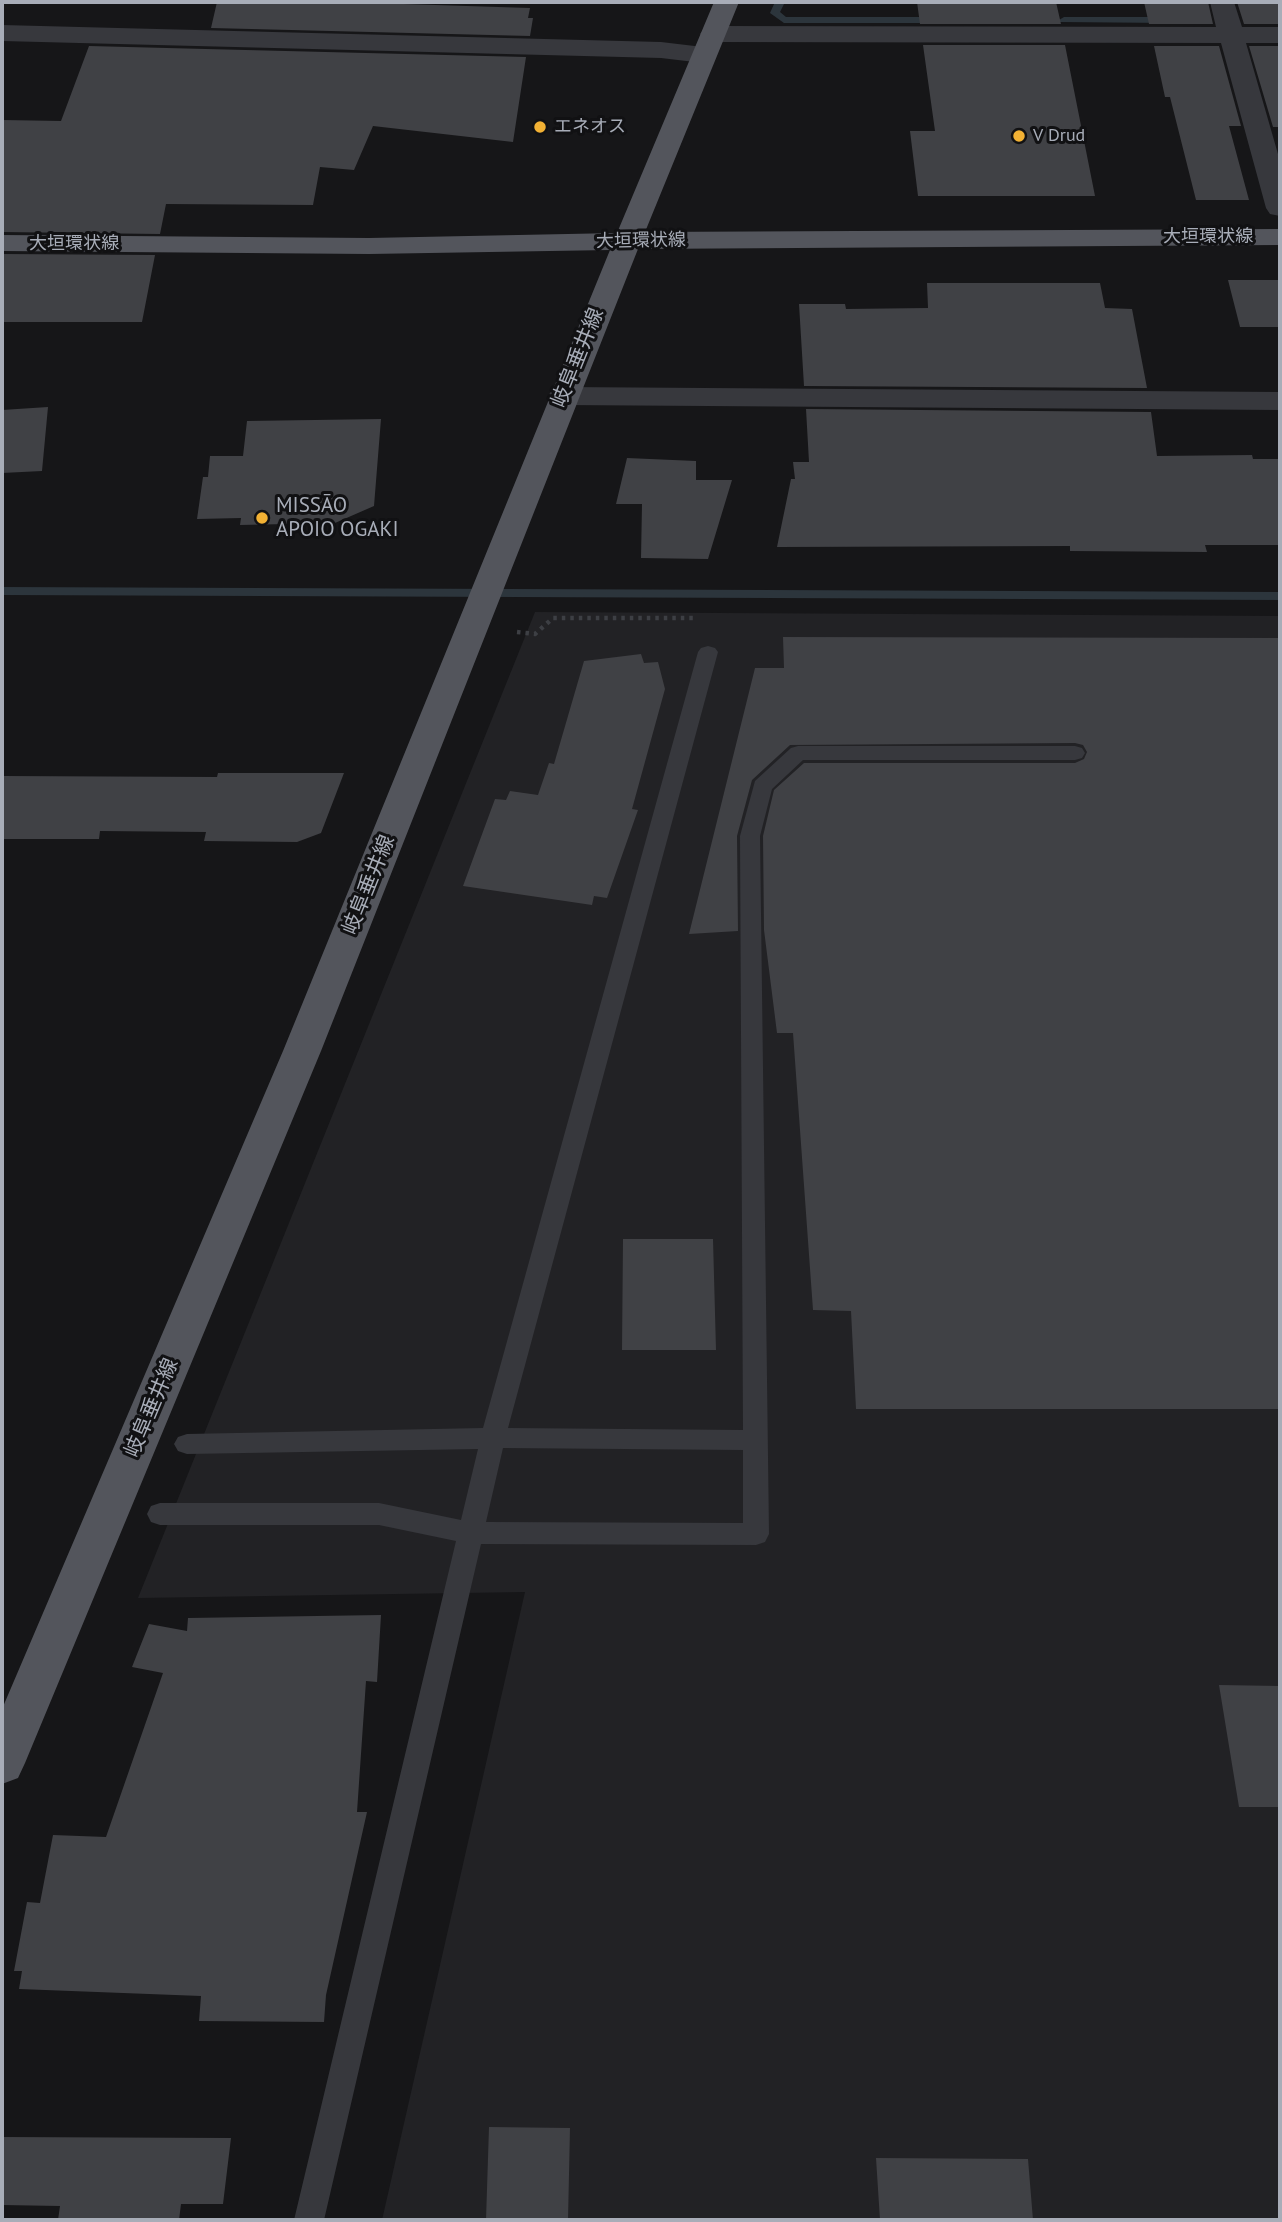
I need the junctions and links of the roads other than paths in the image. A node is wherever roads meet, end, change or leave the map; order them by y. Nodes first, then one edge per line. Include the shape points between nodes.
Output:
1 (726, 2) edge
2 (1222, 2) edge
3 (2, 33) edge
4 (1231, 35) junction
5 (1280, 35) edge
6 (708, 45) junction
7 (1280, 208) edge
8 (1280, 237) edge
9 (625, 241) junction
10 (2, 243) edge
11 (563, 396) junction
12 (1280, 401) edge
13 (708, 652) road end
14 (1075, 753) dead end
15 (494, 1438) junction
16 (754, 1440) junction
17 (187, 1444) dead end
18 (160, 1514) dead end
19 (471, 1534) junction
20 (13, 1705) edge
21 (2, 1763) edge
22 (309, 2220) edge

1 - 6 main road, 岐阜垂井線
2 - 4 street
3 - 6 street via 661,50
4 - 5 street
4 - 6 street via 1035,23
4 - 7 street
6 - 9 main road, 岐阜垂井線
8 - 9 main road, 大垣環状線
9 - 10 main road, 大垣環状線 via 369,246
9 - 11 main road, 岐阜垂井線
11 - 12 street
11 - 20 main road, 岐阜垂井線 via 495,568 493,624
13 - 15 lane
14 - 16 lane via 798,752 762,786 750,836
15 - 16 lane
15 - 17 lane
15 - 19 lane
16 - 19 lane via 756,1534
18 - 19 lane via 379,1514
19 - 22 lane
20 - 21 main road, 岐阜垂井線

